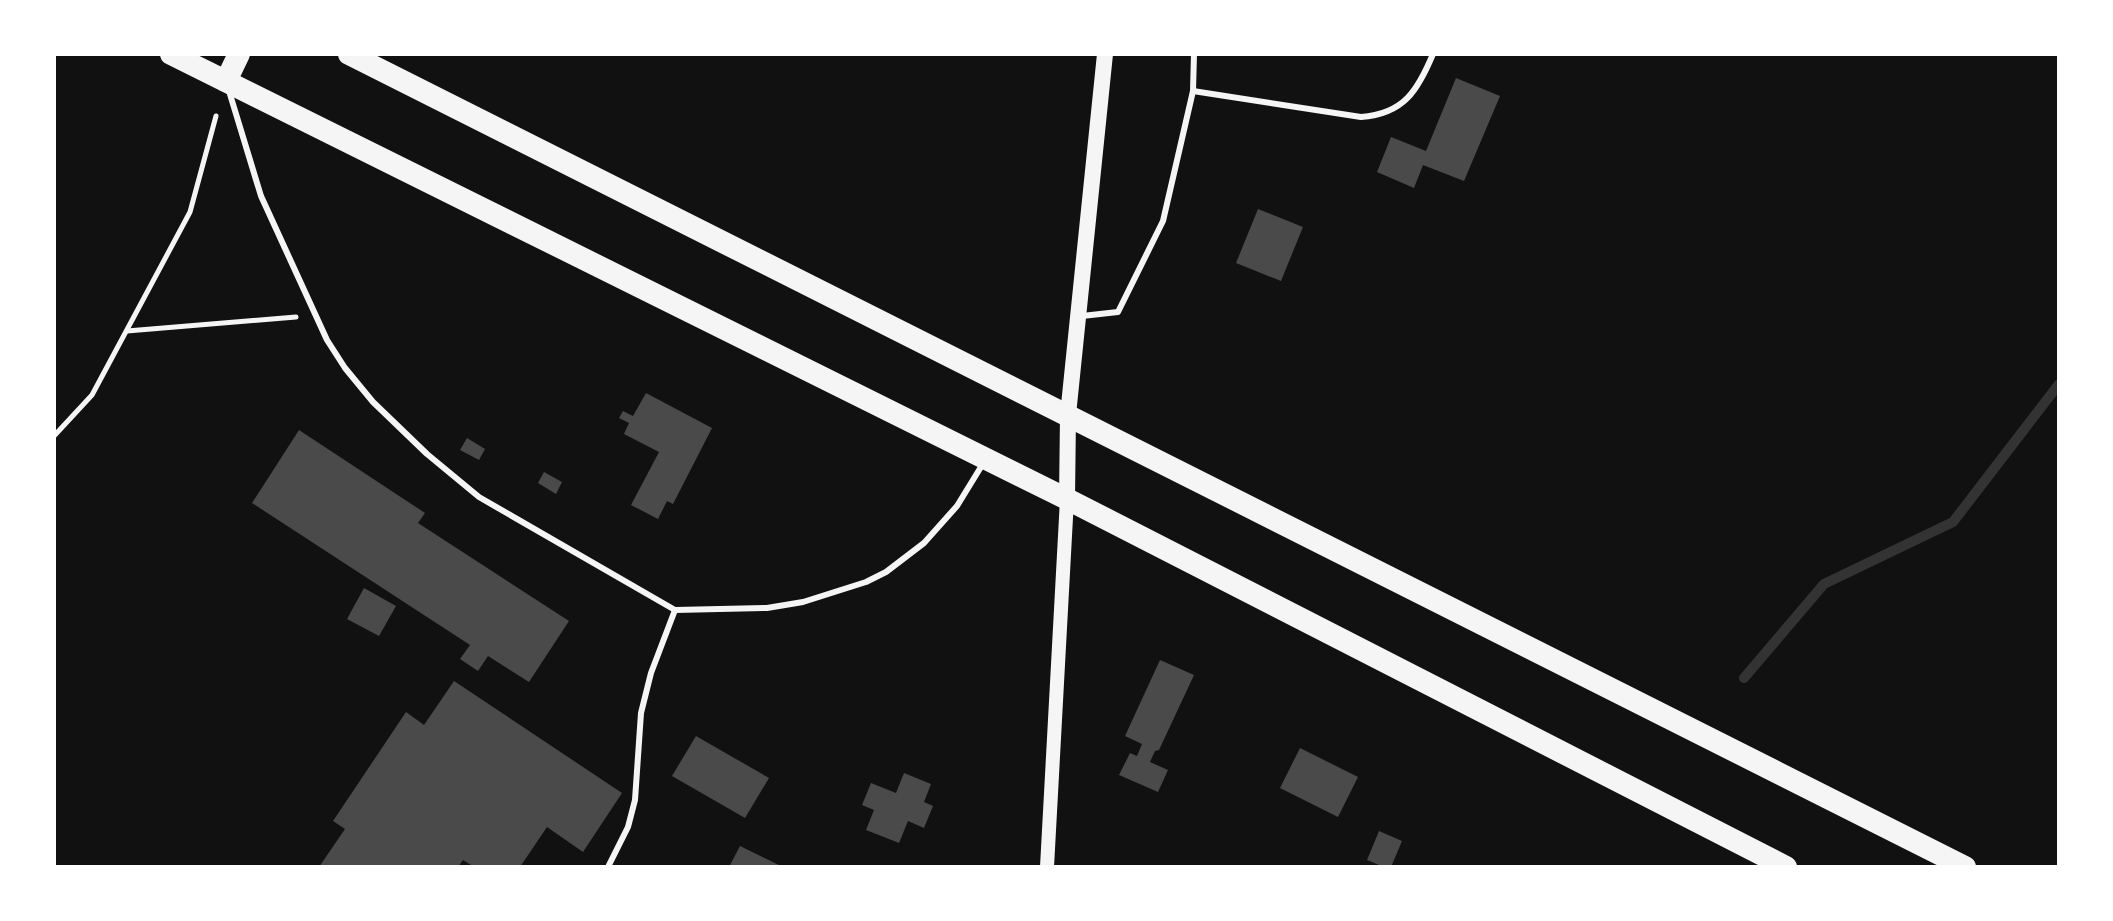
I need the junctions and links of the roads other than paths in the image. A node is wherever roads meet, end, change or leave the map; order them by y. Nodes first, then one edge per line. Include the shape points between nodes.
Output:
1 (171, 54) edge
2 (239, 54) edge
3 (349, 54) edge
4 (1105, 54) edge
5 (1194, 54) edge
6 (1433, 54) edge
7 (226, 81) junction
8 (1193, 91) junction
9 (1078, 316) junction
10 (1068, 415) junction
11 (986, 459) junction
12 (1067, 499) junction
13 (675, 610) junction
14 (608, 867) edge
15 (1047, 867) edge
16 (1786, 867) edge
17 (1965, 867) edge

1 - 7 highway
2 - 7 highway
3 - 10 highway
4 - 9 main road
5 - 8 lane
6 - 8 lane via 1421,83 1378,115 1361,117
7 - 11 highway
7 - 13 lane via 261,196 327,340 373,402 479,497
8 - 9 lane via 1163,221 1129,292 1118,312
9 - 10 main road
10 - 12 main road
10 - 17 highway
11 - 12 highway
11 - 13 lane via 957,506 924,543 866,582 767,608
12 - 15 street
12 - 16 highway
13 - 14 lane via 641,713 628,827

